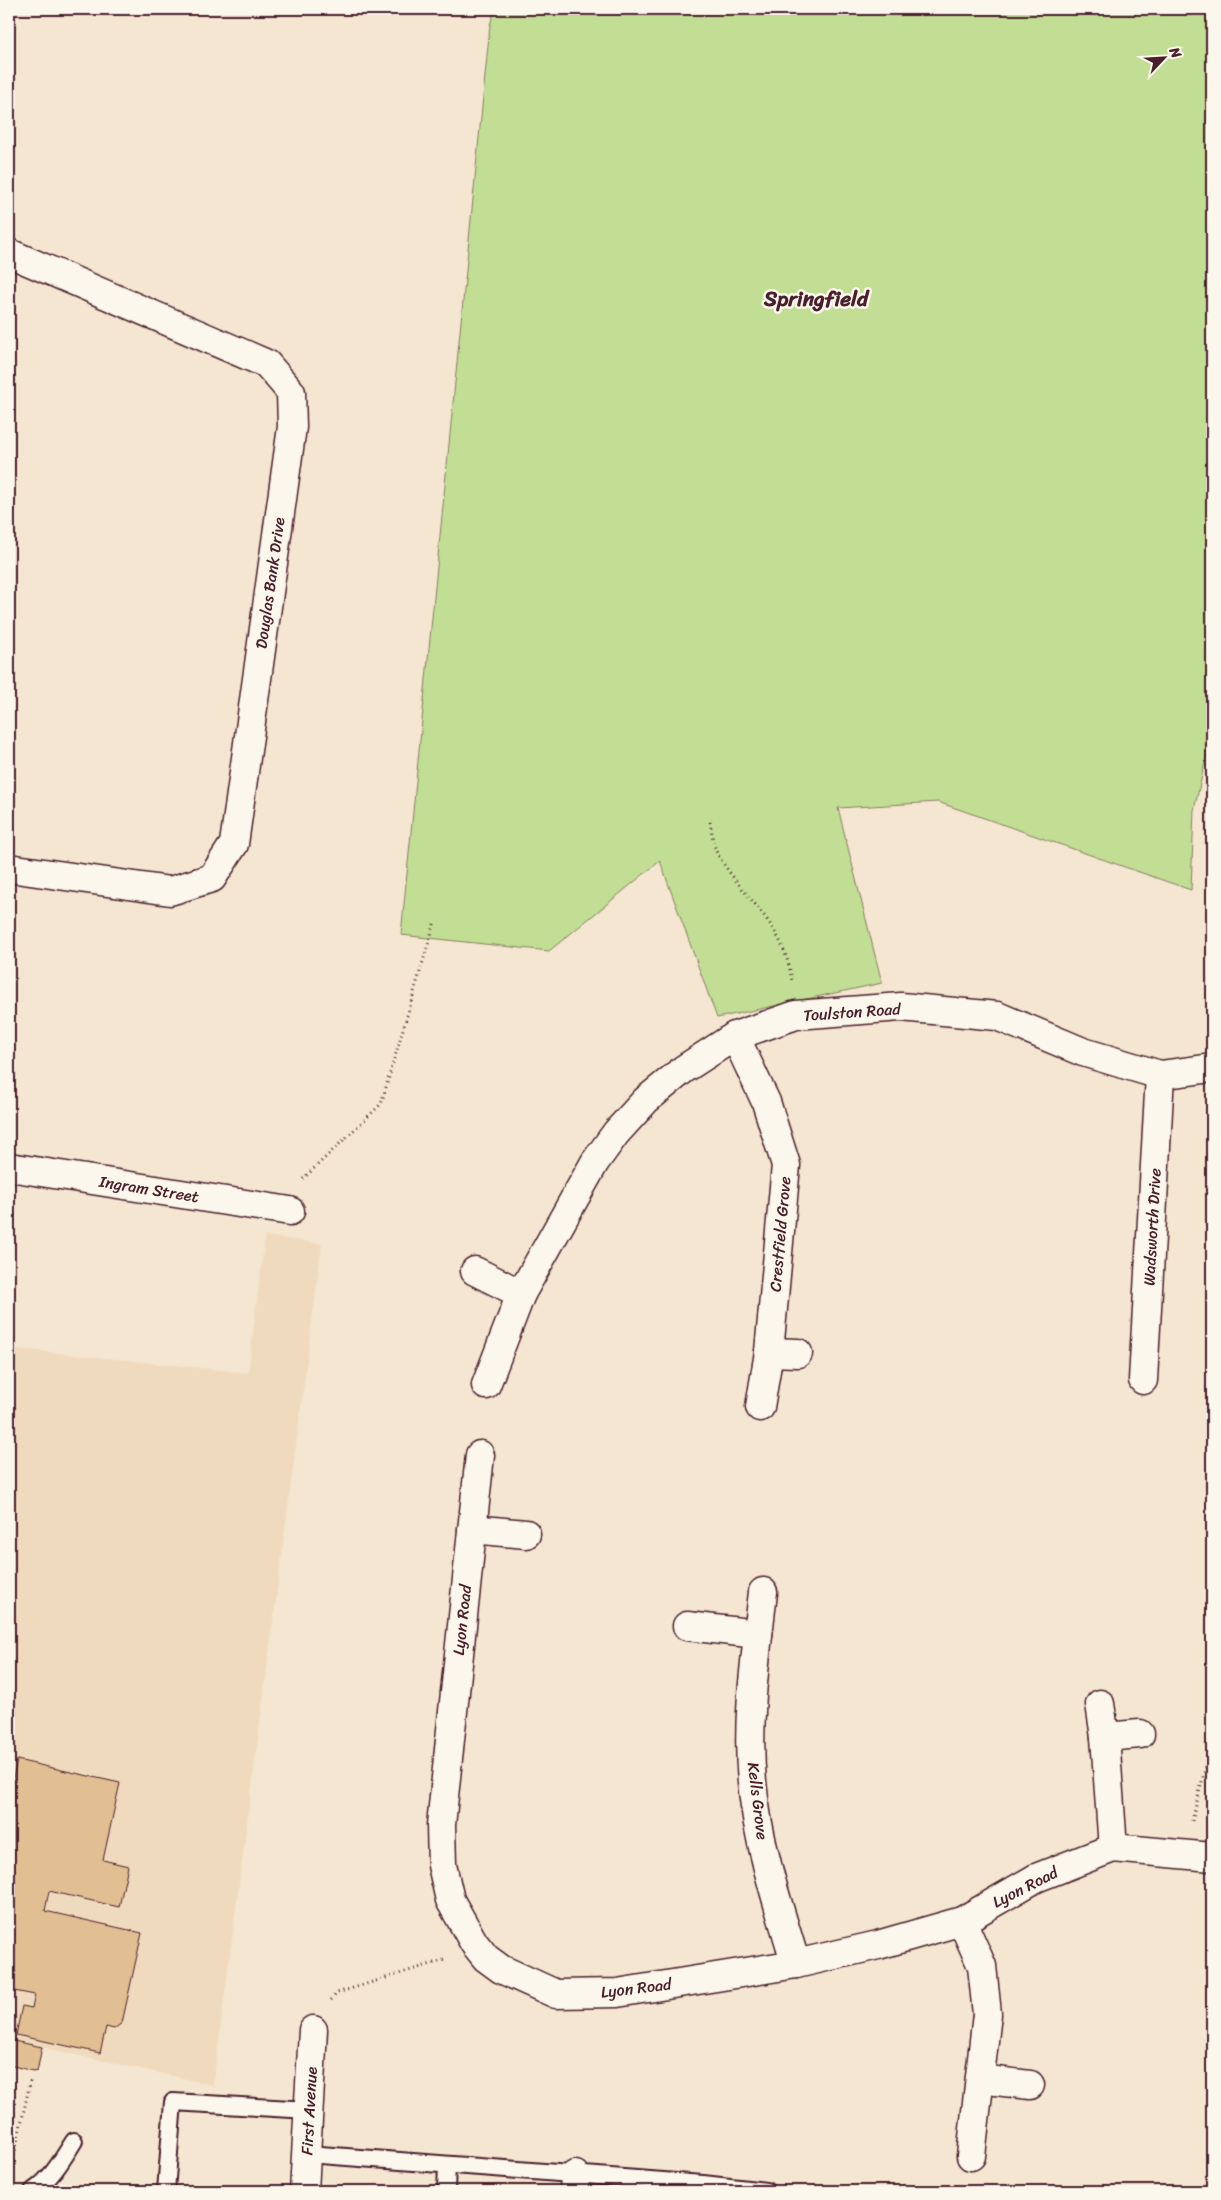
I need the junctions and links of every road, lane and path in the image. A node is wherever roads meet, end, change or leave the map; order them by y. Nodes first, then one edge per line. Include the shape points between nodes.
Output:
1 (9, 253) edge
2 (710, 822) dead end
3 (9, 868) edge
4 (435, 921) dead end
5 (796, 1015) junction
6 (735, 1036) junction
7 (1212, 1068) edge
8 (1160, 1075) junction
9 (9, 1167) edge
10 (1212, 1176) edge
11 (1212, 1196) edge
12 (290, 1211) joint
13 (476, 1271) dead end
14 (521, 1294) junction
15 (769, 1352) junction
16 (798, 1353) dead end
17 (1144, 1380) dead end
18 (486, 1385) dead end
19 (760, 1407) dead end
20 (480, 1455) dead end
21 (472, 1529) junction
22 (526, 1534) dead end
23 (764, 1592) dead end
24 (687, 1626) dead end
25 (758, 1634) junction
26 (1100, 1704) dead end
27 (1140, 1734) dead end
28 (1105, 1737) junction
29 (1212, 1742) edge
30 (1113, 1848) junction
31 (1183, 1854) junction
32 (1212, 1857) edge
33 (962, 1921) junction
34 (474, 1943) junction
35 (796, 1964) junction
36 (313, 2030) joint
37 (31, 2078) dead end
38 (980, 2078) junction
39 (1030, 2085) dead end
40 (309, 2110) junction
41 (74, 2140) dead end
42 (307, 2154) junction
43 (971, 2156) dead end
44 (447, 2165) junction
45 (11, 2174) dead end
46 (574, 2183) edge
47 (703, 2188) edge
48 (33, 2191) edge
49 (166, 2191) edge
50 (304, 2191) edge
51 (446, 2191) edge
52 (766, 2191) edge

1 - 3 street, Douglas Bank Drive via 267,364 291,392 292,427 234,844 221,865 212,878 170,891
2 - 5 path via 717,854 776,930 790,969
4 - 12 path via 381,1104 294,1188
5 - 6 street, Toulston Road
5 - 8 street, Toulston Road via 901,1007 997,1016 1083,1052
6 - 14 street, Toulston Road via 684,1069 646,1100 616,1133 595,1162
6 - 15 street, Crestfield Grove via 766,1102 786,1165
7 - 8 street, Toulston Road
8 - 17 street, Wadsworth Drive
9 - 12 street, Ingram Street
10 - 11 path
13 - 14 street
14 - 18 street, Toulston Road
15 - 16 street
15 - 19 street, Crestfield Grove
20 - 21 street, Lyon Road
21 - 22 street
21 - 34 street, Lyon Road via 442,1825 442,1865 450,1900
23 - 25 street, Kells Grove
24 - 25 street
25 - 35 street, Kells Grove via 751,1702 752,1783 764,1848
26 - 28 street
27 - 28 street
28 - 30 street
29 - 31 path
30 - 31 street, Lyon Road
30 - 33 street, Lyon Road via 1036,1878
31 - 32 street, Lyon Road
33 - 35 street, Lyon Road
33 - 38 street via 982,1966 987,2014
34 - 35 street, Lyon Road via 501,1969 556,1994 617,1993
34 - 36 path via 454,1957 337,1993 322,2011
36 - 40 street, First Avenue
37 - 45 path
38 - 39 street
38 - 43 street
40 - 42 street, First Avenue
40 - 49 lane via 173,2102
41 - 48 lane via 46,2182
42 - 44 lane
42 - 50 street, First Avenue
44 - 46 lane
44 - 51 lane
46 - 47 lane
47 - 52 lane

